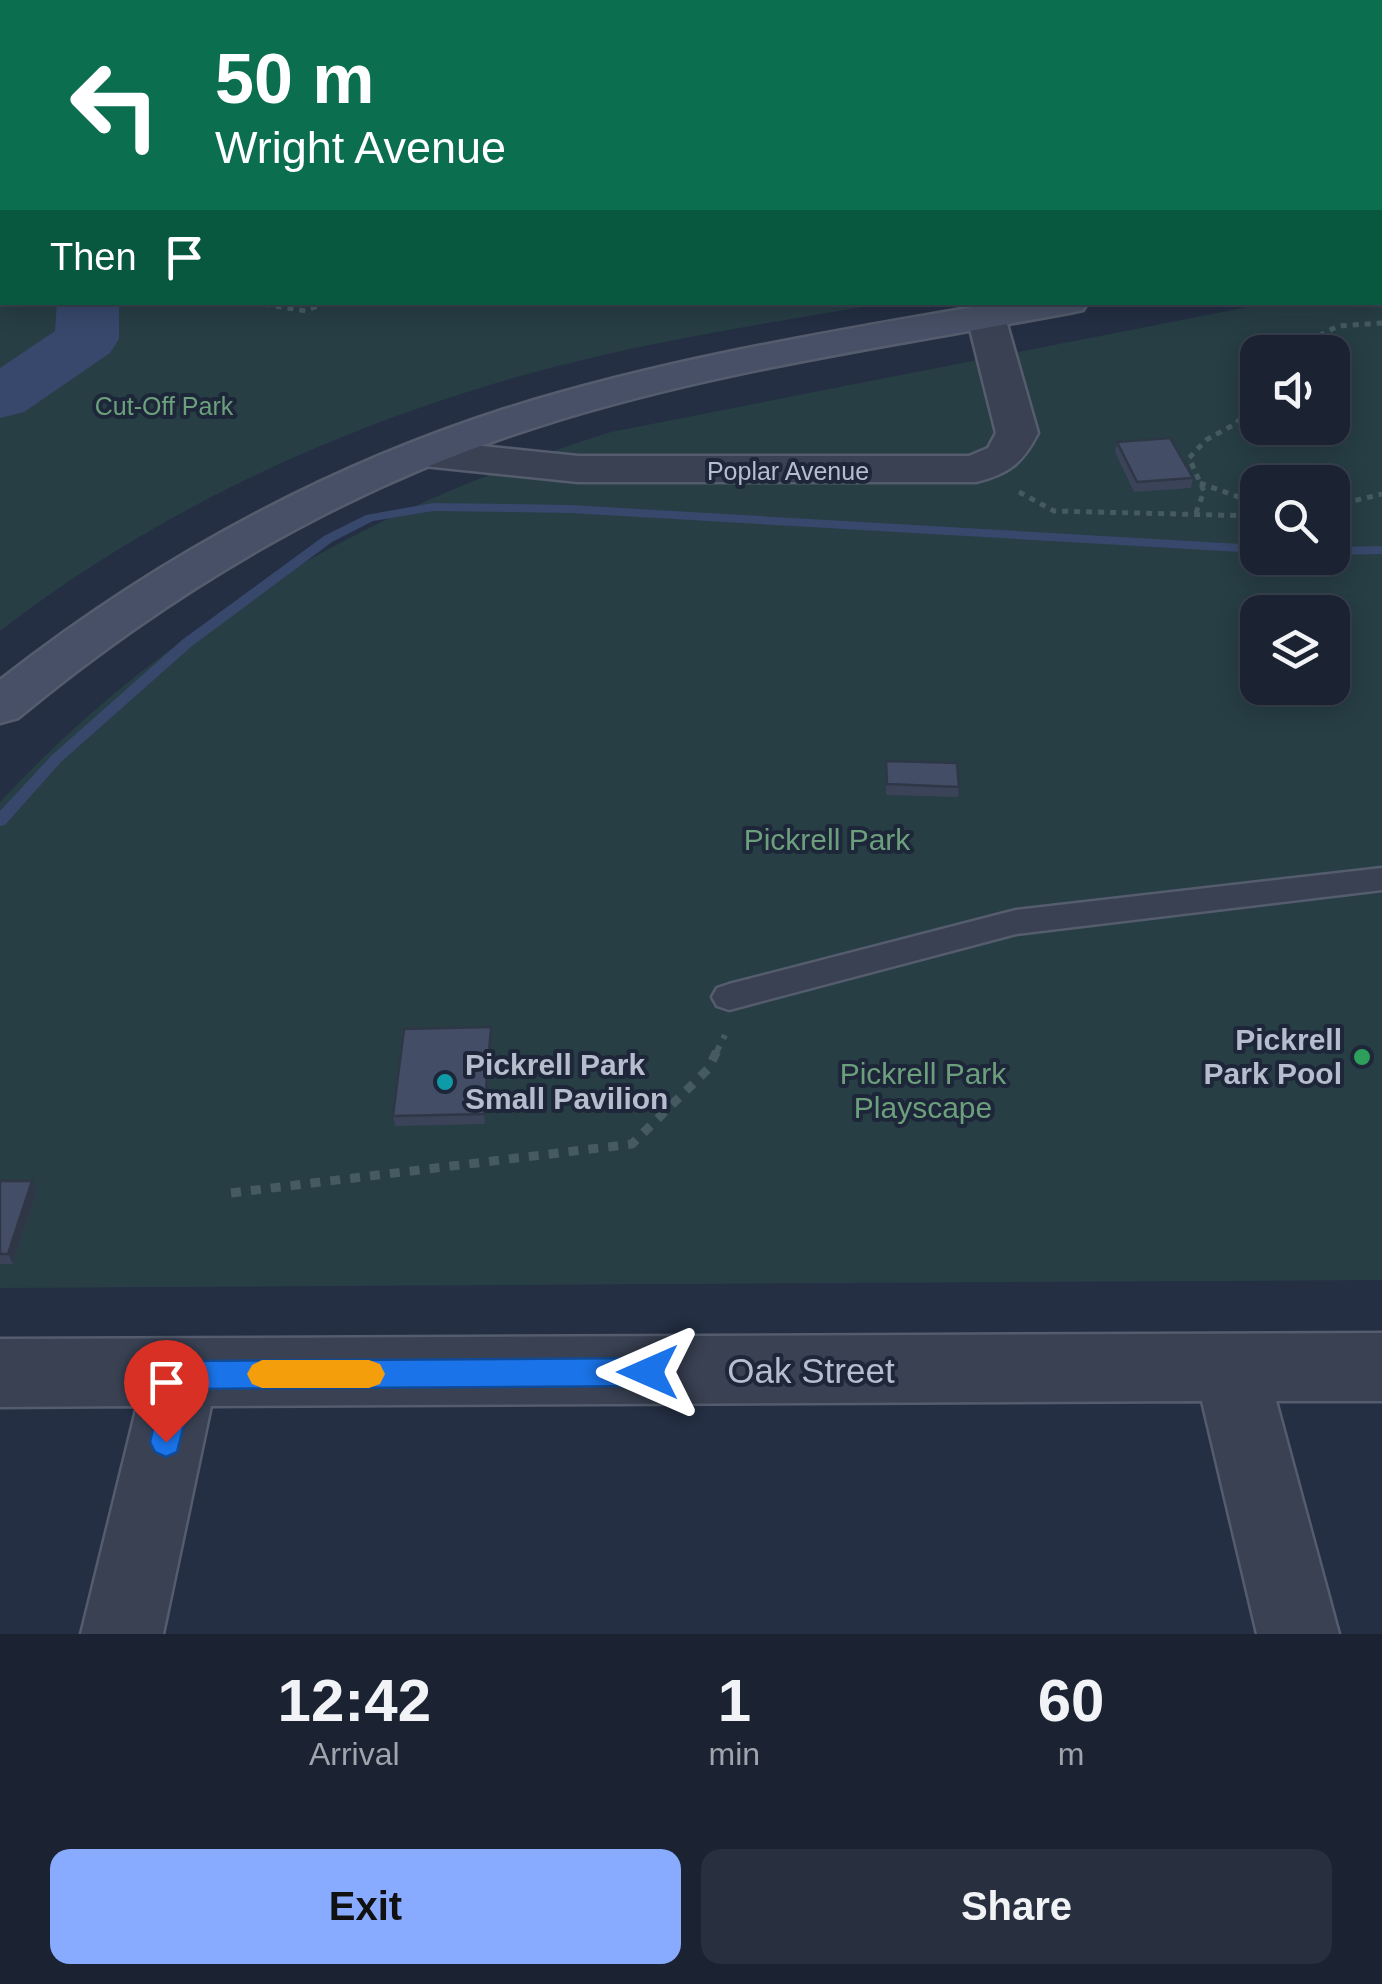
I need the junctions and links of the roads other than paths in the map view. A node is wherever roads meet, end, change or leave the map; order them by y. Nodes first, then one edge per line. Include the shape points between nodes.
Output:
1 (1053, 305) edge
2 (986, 318) junction
3 (424, 453) junction
4 (0, 706) edge
5 (1382, 879) edge
6 (729, 997) road end
7 (1382, 1367) edge
8 (1231, 1368) junction
9 (0, 1373) edge
10 (181, 1375) junction
11 (122, 1634) edge
12 (1298, 1634) edge

1 - 2 main road
2 - 3 main road via 643,385
2 - 3 street, Poplar Avenue via 1017,433 1005,456 976,469 578,469
3 - 4 main road via 293,510 173,576
5 - 6 lane via 1016,922
7 - 8 street, Oak Street
8 - 10 street, Oak Street
8 - 12 street
9 - 10 street, Oak Street
10 - 11 street

